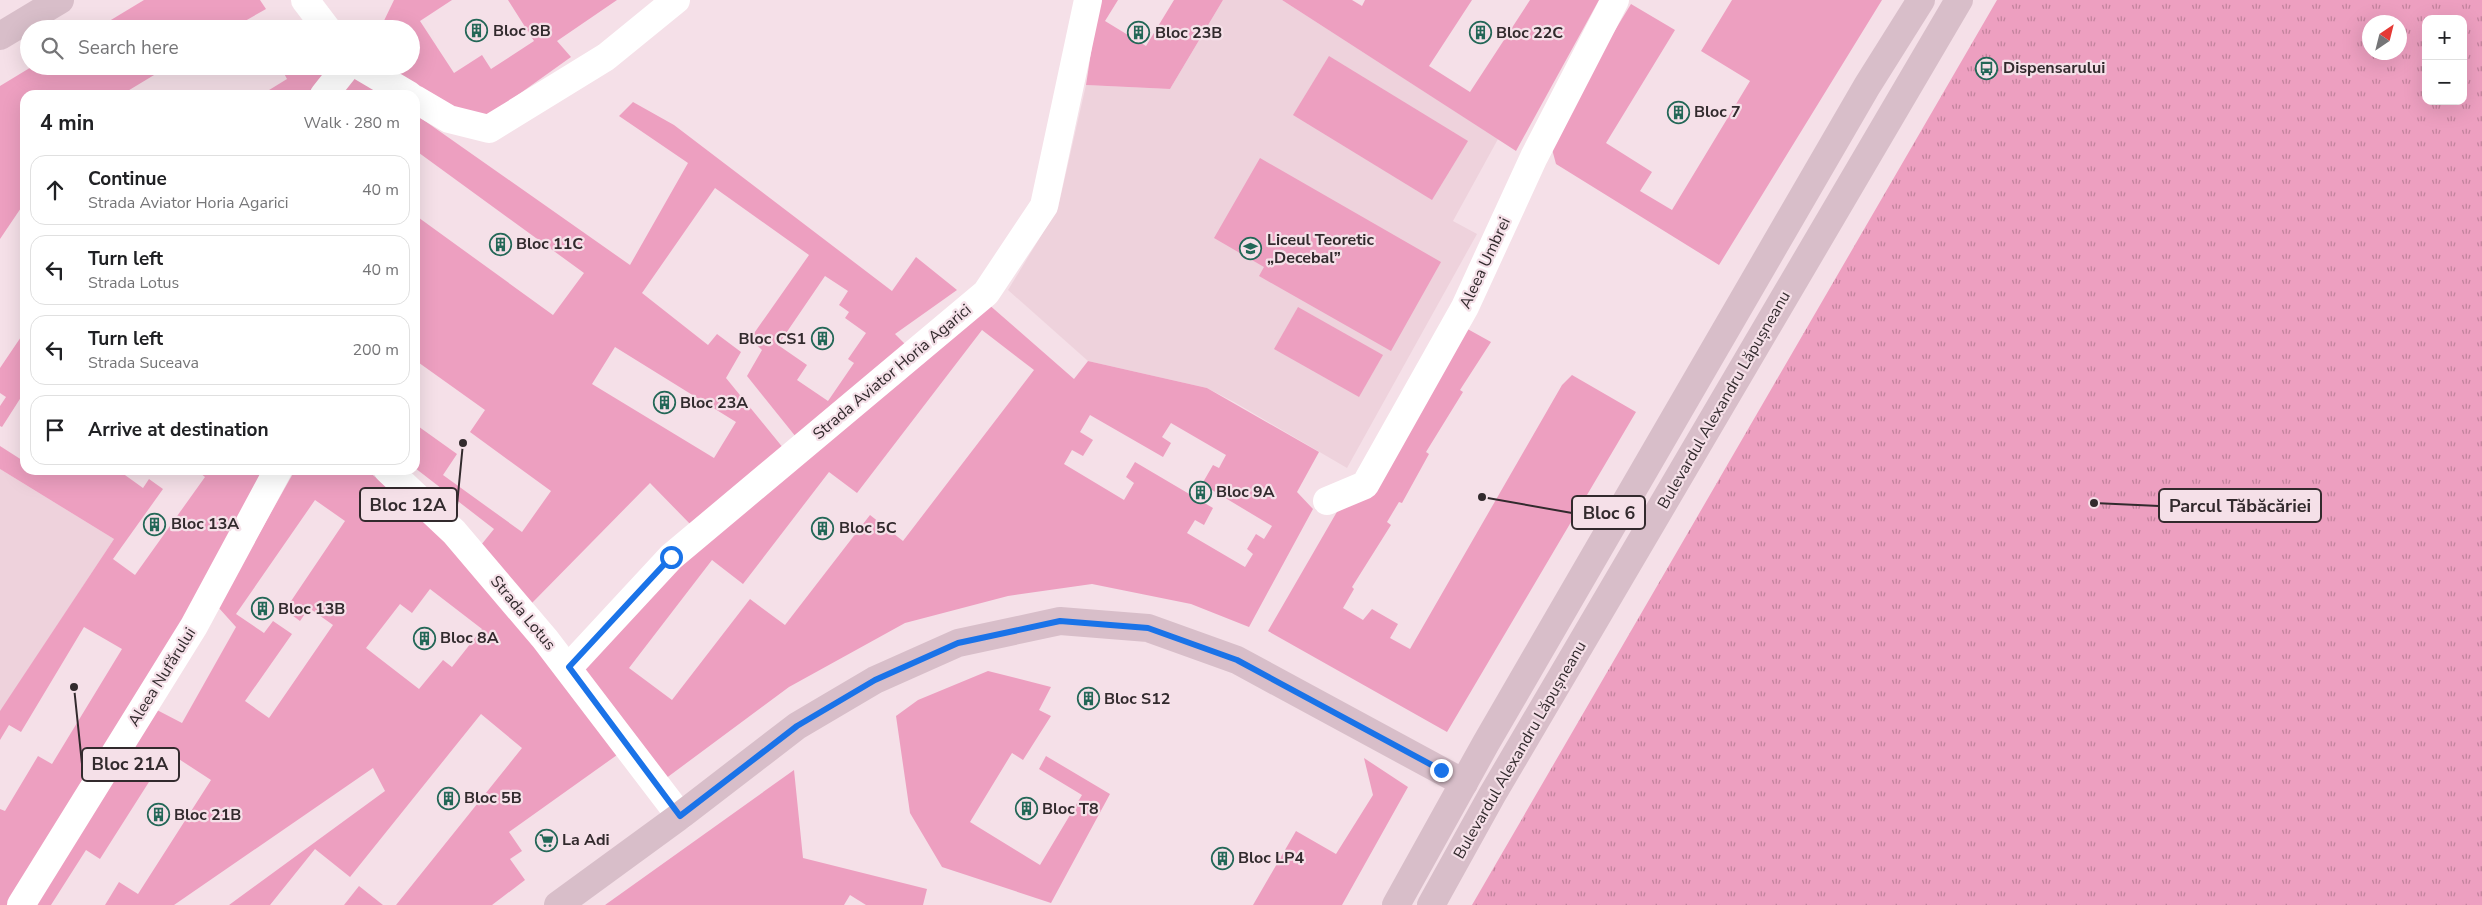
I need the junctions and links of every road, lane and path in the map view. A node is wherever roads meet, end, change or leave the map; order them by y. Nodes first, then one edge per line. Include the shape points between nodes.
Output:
1 (60, 0) edge
2 (306, 0) edge
3 (676, 0) edge
4 (1088, 0) edge
5 (1615, 0) edge
6 (1921, 0) edge
7 (1959, 0) edge
8 (27, 20) edge
9 (320, 20) edge
10 (20, 24) edge
11 (0, 36) edge
12 (340, 75) edge
13 (375, 75) edge
14 (328, 90) edge
15 (400, 90) edge
16 (420, 102) edge
17 (275, 475) edge
18 (393, 475) edge
19 (1327, 501) dead end
20 (569, 667) junction
21 (1464, 783) junction
22 (680, 816) junction
23 (21, 905) edge
24 (558, 905) edge
25 (1396, 905) edge
26 (1431, 905) edge

1 - 8 main road
2 - 9 street
3 - 16 street via 606,57 489,129 449,119
4 - 20 street, Strada Aviator Horia Agarici via 1044,206 986,293 671,557
5 - 19 street, Aleea Umbrei via 1534,157 1465,307 1365,485
6 - 21 main road, Bulevardul Alexandru Lăpușneanu
7 - 26 main road, Bulevardul Alexandru Lăpușneanu via 1492,795
10 - 11 main road
12 - 14 street
13 - 15 street
17 - 23 street, Aleea Nufărului via 194,626
18 - 20 street, Strada Lotus via 454,532
20 - 22 street, Strada Lotus
21 - 22 main road via 1237,660 1148,628 1060,621 958,643 875,680 797,726
21 - 25 main road, Bulevardul Alexandru Lăpușneanu
22 - 24 main road

